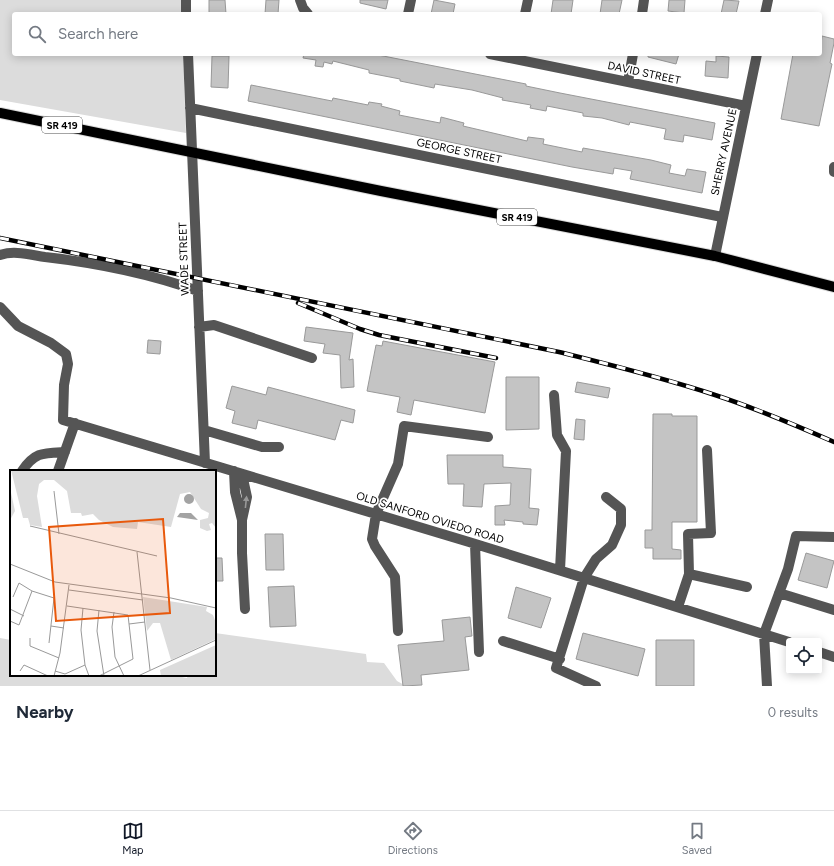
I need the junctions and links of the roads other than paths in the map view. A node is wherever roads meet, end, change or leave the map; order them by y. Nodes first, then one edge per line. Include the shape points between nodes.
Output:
1 (186, 0) edge
2 (300, 0) edge
3 (411, 0) edge
4 (528, 0) edge
5 (644, 0) edge
6 (768, 0) edge
7 (186, 12) edge
8 (306, 12) edge
9 (408, 12) edge
10 (525, 12) edge
11 (642, 12) edge
12 (765, 12) edge
13 (188, 56) edge
14 (633, 56) edge
15 (757, 56) edge
16 (517, 57) edge
17 (628, 82) junction
18 (746, 106) junction
19 (190, 108) junction
20 (0, 113) edge
21 (192, 151) junction
22 (834, 167) edge
23 (834, 172) edge
24 (722, 217) junction
25 (0, 255) edge
26 (715, 256) junction
27 (834, 287) edge
28 (198, 291) junction
29 (0, 308) edge
30 (199, 327) junction
31 (312, 358) dead end
32 (554, 395) dead end
33 (75, 423) junction
34 (204, 430) junction
35 (488, 437) dead end
36 (279, 447) dead end
37 (707, 450) dead end
38 (65, 452) junction
39 (205, 463) junction
40 (23, 470) edge
41 (58, 470) edge
42 (238, 473) junction
43 (606, 497) dead end
44 (376, 514) junction
45 (834, 538) edge
46 (475, 544) junction
47 (560, 570) junction
48 (689, 574) junction
49 (584, 578) junction
50 (747, 587) dead end
51 (779, 593) junction
52 (678, 607) junction
53 (245, 609) dead end
54 (834, 610) edge
55 (398, 630) dead end
56 (764, 634) junction
57 (503, 641) dead end
58 (786, 641) edge
59 (479, 652) dead end
60 (822, 653) edge
61 (834, 657) edge
62 (560, 659) junction
63 (766, 684) edge
64 (596, 686) edge

1 - 7 street
2 - 8 street
3 - 9 street
4 - 10 street
5 - 11 street
6 - 12 street
13 - 19 street, WADE STREET
14 - 17 street
15 - 18 street, SHERRY AVENUE
16 - 17 street, DAVID STREET
17 - 18 street, DAVID STREET
18 - 24 street, SHERRY AVENUE
19 - 21 street, WADE STREET
19 - 24 street, GEORGE STREET
20 - 21 main road, SR 419
21 - 26 main road, SR 419 via 380,191
21 - 28 street, WADE STREET
22 - 23 street
24 - 26 street, SHERRY AVENUE
25 - 28 street via 14,253 78,261 168,280
26 - 27 main road, SR 419
28 - 30 street, WADE STREET
29 - 33 street, OLD SANFORD OVIEDO ROAD via 18,326 66,354 68,364 64,385 63,420
30 - 31 street via 214,325
30 - 34 street, WADE STREET
32 - 47 street via 558,435 566,451
33 - 38 street
33 - 39 street, OLD SANFORD OVIEDO ROAD
34 - 36 street via 262,446
34 - 39 street, WADE STREET
35 - 44 street via 404,426 394,476
37 - 48 street via 711,533 688,534
38 - 40 street via 38,455 30,460
38 - 41 street
39 - 42 street, OLD SANFORD OVIEDO ROAD
42 - 44 street, OLD SANFORD OVIEDO ROAD
42 - 53 street via 235,492 242,520
43 - 49 street via 621,509 621,525 612,545 596,559
44 - 46 street, OLD SANFORD OVIEDO ROAD
44 - 55 street via 372,539 395,578
45 - 51 street via 796,536
46 - 47 street, OLD SANFORD OVIEDO ROAD
46 - 59 street
47 - 49 street, OLD SANFORD OVIEDO ROAD
48 - 50 street
48 - 52 street
49 - 52 street, OLD SANFORD OVIEDO ROAD
49 - 62 street
51 - 54 street
51 - 56 street
52 - 56 street, OLD SANFORD OVIEDO ROAD
56 - 58 street, OLD SANFORD OVIEDO ROAD
56 - 63 street
57 - 62 street
60 - 61 street
62 - 64 street via 556,668

